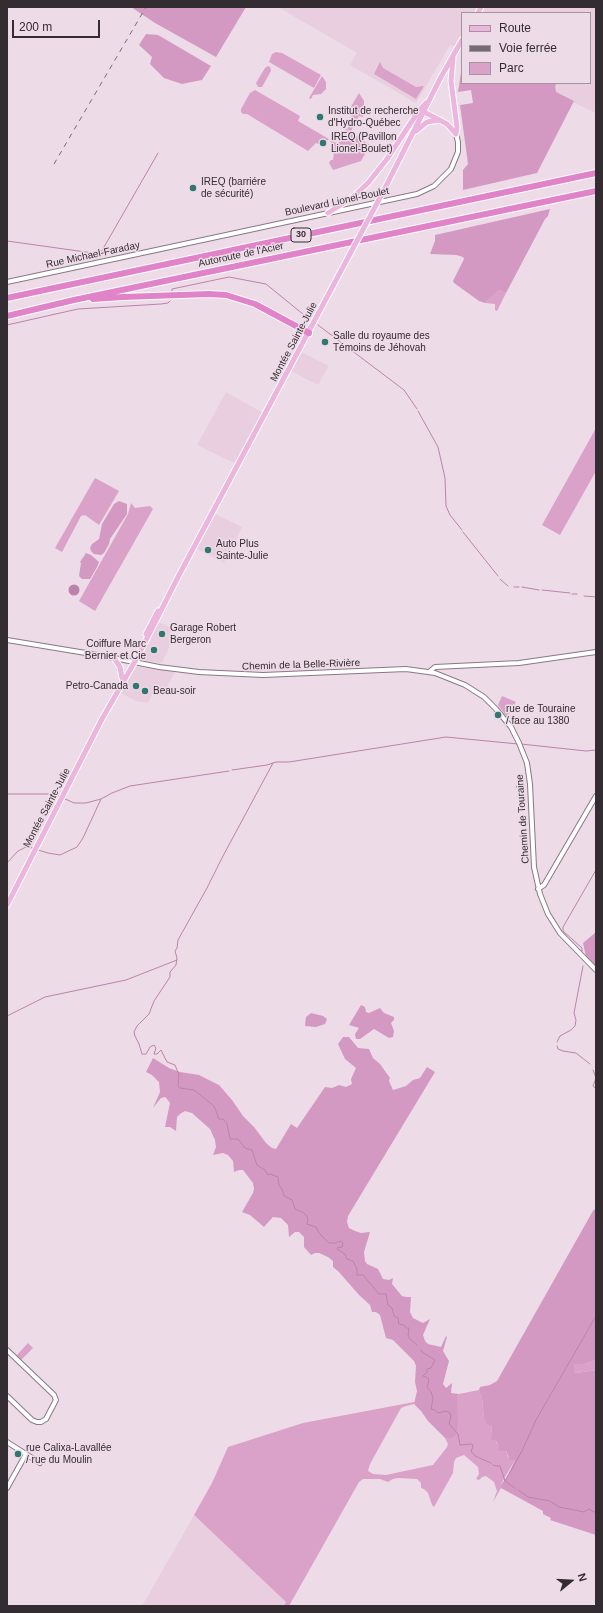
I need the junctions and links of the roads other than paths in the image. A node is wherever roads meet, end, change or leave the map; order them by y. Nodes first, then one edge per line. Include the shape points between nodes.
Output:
1 (461, 42) edge
2 (453, 55) junction
3 (430, 99) junction
4 (424, 112) junction
5 (440, 120) junction
6 (414, 133) junction
7 (456, 134) junction
8 (596, 174) edge
9 (596, 190) edge
10 (328, 213) junction
11 (183, 244) joint
12 (7, 282) edge
13 (7, 298) edge
14 (64, 302) junction
15 (7, 316) edge
16 (309, 333) junction
17 (7, 640) edge
18 (596, 652) edge
19 (114, 658) junction
20 (133, 662) junction
21 (429, 672) junction
22 (122, 678) junction
23 (102, 719) junction
24 (596, 796) edge
25 (538, 889) junction
26 (7, 905) edge
27 (596, 970) edge
28 (7, 1350) edge
29 (7, 1396) edge
30 (7, 1442) edge
31 (26, 1454) junction
32 (40, 1463) dead end
33 (7, 1486) edge

1 - 2 main road
2 - 3 main road
2 - 7 main road via 451,81
3 - 4 main road
3 - 10 main road via 418,112 372,180
4 - 5 main road
4 - 6 main road, Montée Sainte-Julie
5 - 6 main road via 427,122
5 - 7 main road via 450,126
6 - 16 main road, Montée Sainte-Julie, bridge
7 - 10 street, Boulevard Lionel-Boulet via 458,149 454,163 446,175 431,188 411,196
8 - 13 highway, Autoroute de l'Acier / 30
9 - 14 highway, Autoroute de l'Acier / 30
10 - 11 street, Boulevard Lionel-Boulet
11 - 12 street, Rue Michael-Faraday
14 - 15 highway, Autoroute de l'Acier / 30
14 - 16 highway via 123,297 222,295 255,304
16 - 20 main road, Montée Sainte-Julie
17 - 19 street, Chemin de la Belle-Rivière
18 - 21 street, Chemin de la Belle-Rivière via 519,663 435,667
19 - 20 street, Chemin de la Belle-Rivière
19 - 22 main road via 121,668
20 - 21 street, Chemin de la Belle-Rivière via 199,672 254,676 402,669
20 - 22 main road, Montée Sainte-Julie
20 - 23 main road, Montée Sainte-Julie
21 - 25 street, Chemin de Touraine via 457,681 484,697 502,716 521,746 530,785 534,867
22 - 23 main road, Montée Sainte-Julie
23 - 26 main road, Montée Sainte-Julie
24 - 25 street via 544,885
25 - 27 street, Chemin de Touraine via 546,910 560,933
28 - 29 street via 54,1395 56,1401 46,1420 37,1422
30 - 31 street
31 - 32 street
31 - 33 street

